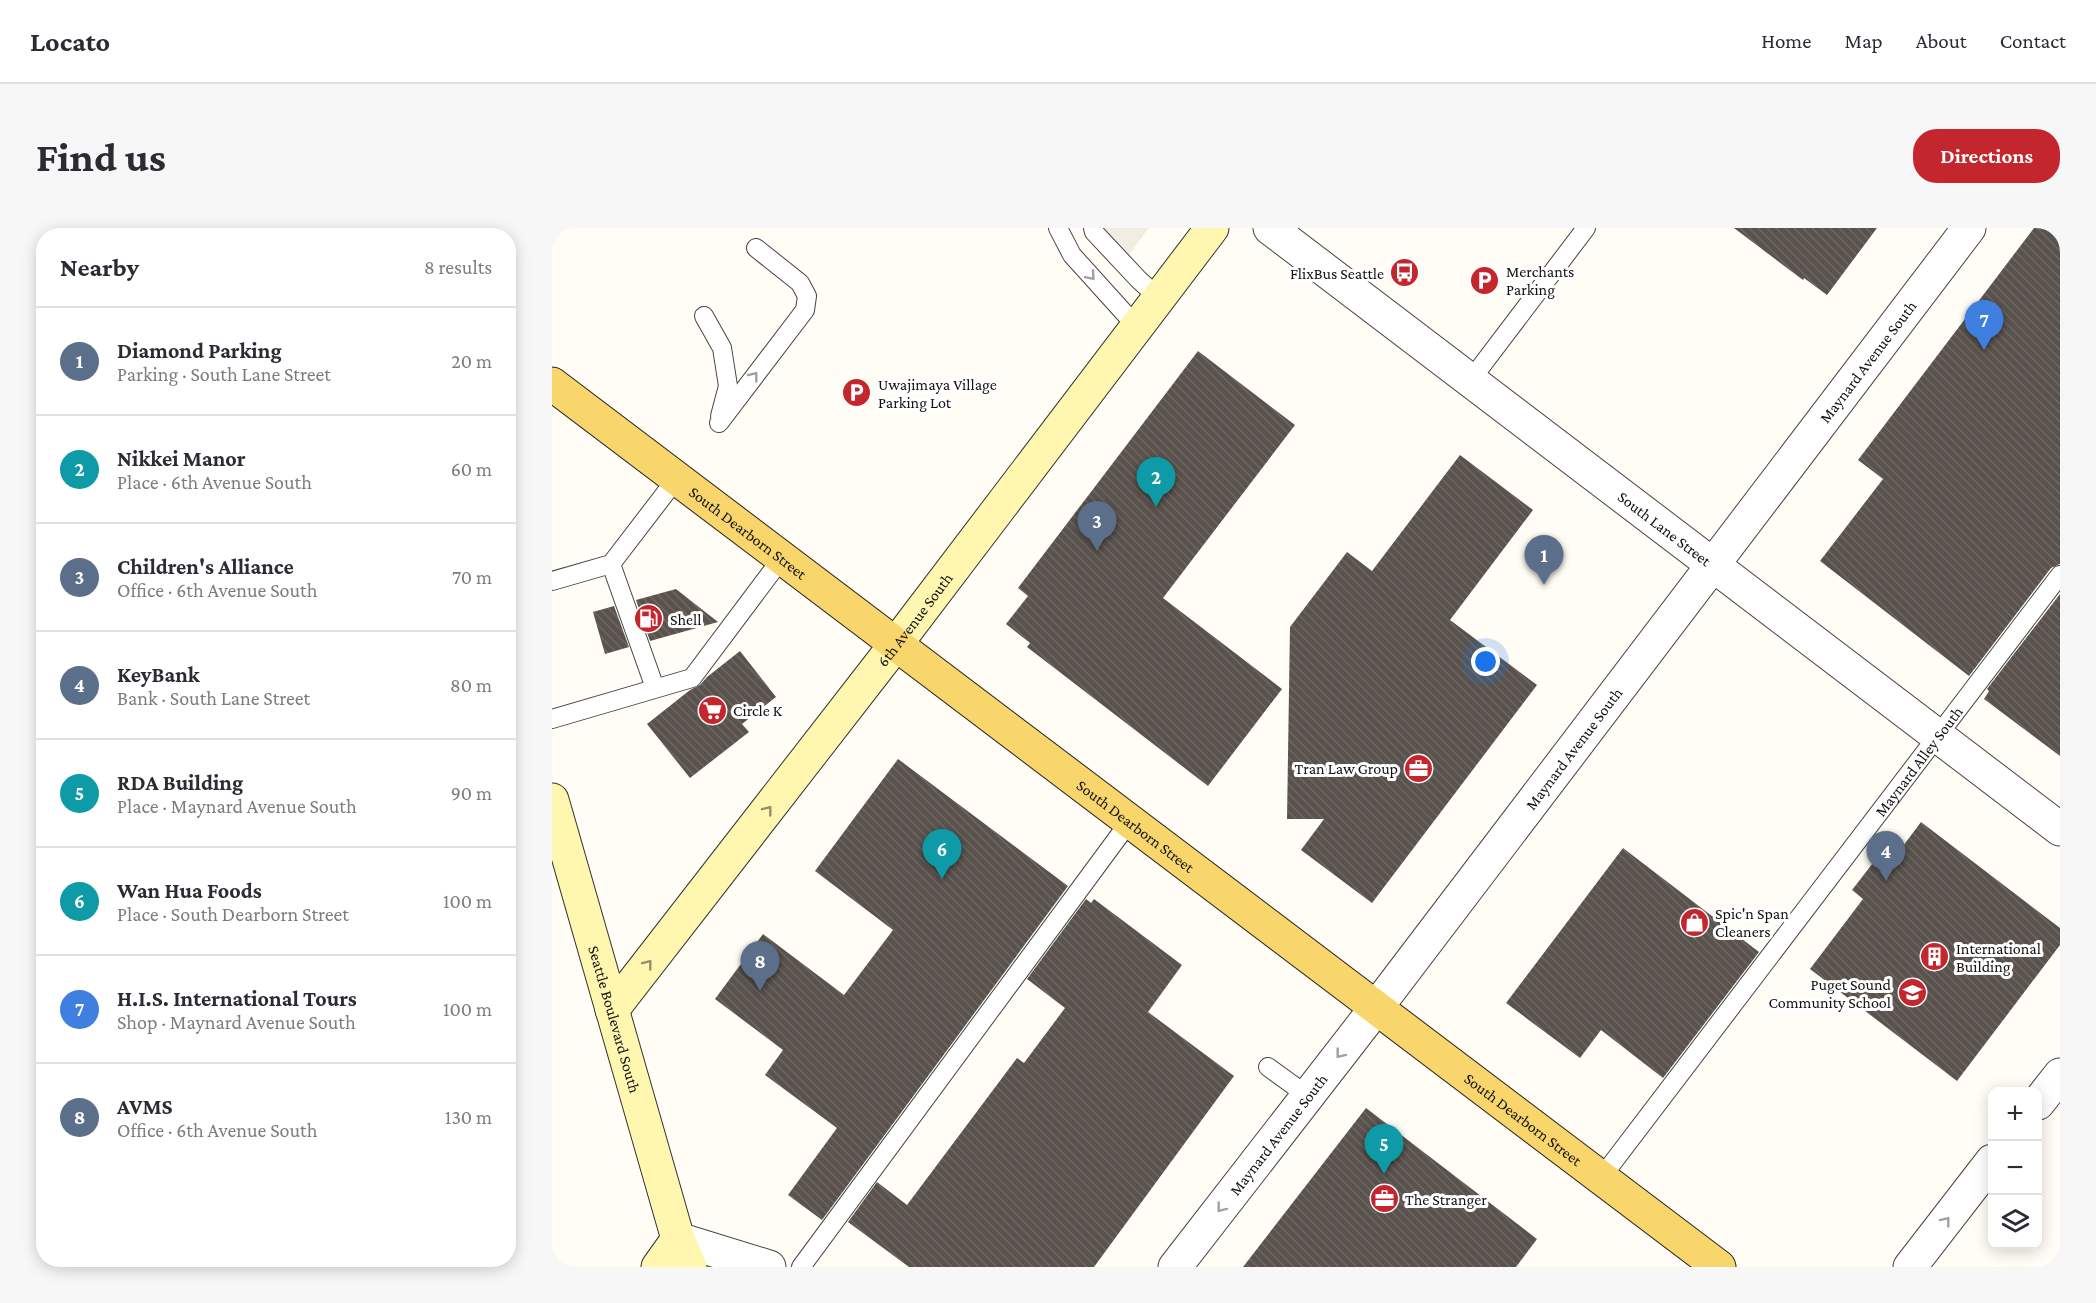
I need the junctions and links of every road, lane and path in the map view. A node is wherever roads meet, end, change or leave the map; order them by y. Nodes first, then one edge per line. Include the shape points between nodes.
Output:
1 (1058, 228) edge
2 (1092, 228) edge
3 (1212, 228) edge
4 (1270, 228) edge
5 (1586, 228) edge
6 (1969, 228) edge
7 (756, 248) dead end
8 (1158, 297) junction
9 (704, 316) dead end
10 (1137, 327) junction
11 (1470, 381) junction
12 (552, 384) edge
13 (677, 478) junction
14 (782, 558) junction
15 (611, 564) junction
16 (1713, 565) junction
17 (2060, 575) edge
18 (552, 581) edge
19 (896, 644) junction
20 (656, 688) junction
21 (552, 719) edge
22 (1938, 736) junction
23 (552, 800) edge
24 (1130, 821) junction
25 (2060, 829) edge
26 (1376, 1008) junction
27 (612, 1010) junction
28 (1268, 1067) dead end
29 (2060, 1074) edge
30 (1308, 1096) junction
31 (2042, 1097) edge
32 (1988, 1166) edge
33 (1602, 1178) junction
34 (683, 1258) edge
35 (658, 1267) edge
36 (769, 1267) edge
37 (801, 1267) edge
38 (1175, 1267) edge
39 (1719, 1267) edge
40 (1910, 1267) edge

1 -> 10 lane via 1072,255
2 - 8 lane
3 - 8 street, 6th Avenue South
4 - 11 street, South Lane Street
5 - 11 lane
6 - 16 street, Maynard Avenue South
9 -> 7 lane via 722,348 728,386 718,423 805,310 807,296 800,283
8 - 10 street, 6th Avenue South
10 - 19 street, 6th Avenue South
11 - 16 street, South Lane Street
12 - 13 main road, South Dearborn Street
13 - 14 main road, South Dearborn Street
13 - 15 lane
14 - 19 main road, South Dearborn Street
14 - 20 lane via 692,678
15 - 18 lane
15 - 20 lane
16 - 22 street, South Lane Street
16 - 26 street, Maynard Avenue South
17 - 22 lane, Maynard Alley South
19 - 24 main road, South Dearborn Street
27 -> 19 street, 6th Avenue South
20 - 21 lane
22 - 25 street, South Lane Street
22 - 33 lane, Maynard Alley South
23 - 27 street, Seattle Boulevard South
24 - 26 main road, South Dearborn Street
24 - 37 lane
26 -> 30 street, Maynard Avenue South
26 - 33 main road, South Dearborn Street
27 - 34 street, Seattle Boulevard South
28 - 30 lane
29 - 31 street
30 -> 38 street, Maynard Avenue South
40 -> 32 street
33 - 39 main road, South Dearborn Street
34 - 35 street
34 - 36 street

